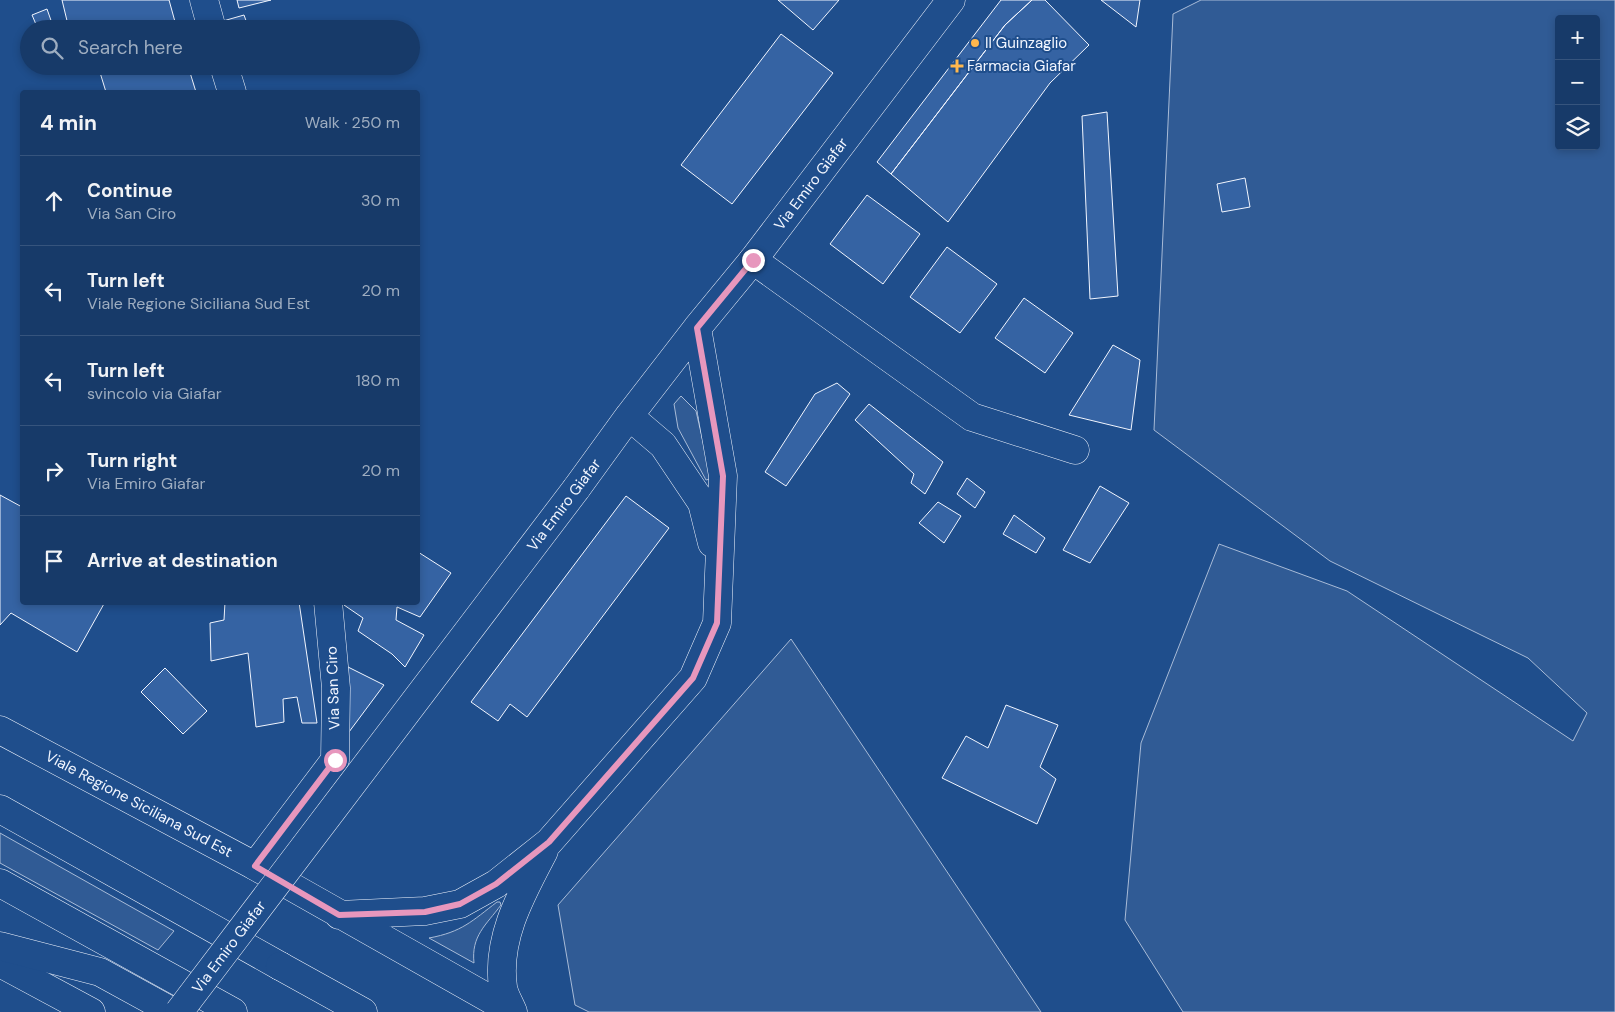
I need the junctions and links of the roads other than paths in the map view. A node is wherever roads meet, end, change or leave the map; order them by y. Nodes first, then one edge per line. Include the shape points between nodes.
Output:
1 (204, 0) edge
2 (951, 0) edge
3 (210, 20) edge
4 (227, 75) edge
5 (231, 90) edge
6 (753, 260) junction
7 (697, 328) junction
8 (629, 416) junction
9 (1075, 450) dead end
10 (719, 568) junction
11 (328, 605) edge
12 (0, 730) edge
13 (0, 809) edge
14 (549, 842) junction
15 (255, 866) junction
16 (0, 883) edge
17 (339, 915) junction
18 (0, 946) edge
19 (0, 963) edge
20 (91, 1012) edge
21 (173, 1012) edge
22 (179, 1012) edge
23 (233, 1012) edge
24 (363, 1012) edge
25 (513, 1012) edge

1 - 3 main road
2 - 6 main road, Via Emiro Giafar
4 - 5 main road
6 - 7 main road, Via Emiro Giafar
6 - 9 main road via 972,417
7 - 8 main road, Via Emiro Giafar
7 - 10 main road via 723,476
8 - 10 main road via 663,445 702,503
8 - 22 main road, Via Emiro Giafar, bridge
10 - 14 main road via 717,623 693,678
11 - 15 main road, Via San Ciro via 336,688 335,760
12 - 15 main road, Viale Regione Siciliana Sud Est
13 - 24 main road
14 - 17 main road via 496,884 460,904 425,912
14 - 25 main road via 512,918 503,956 503,988
15 - 17 main road, Viale Regione Siciliana Sud Est
16 - 23 main road
17 - 25 main road, Viale Regione Siciliana Sud Est
18 - 21 main road via 100,972
19 - 20 main road

